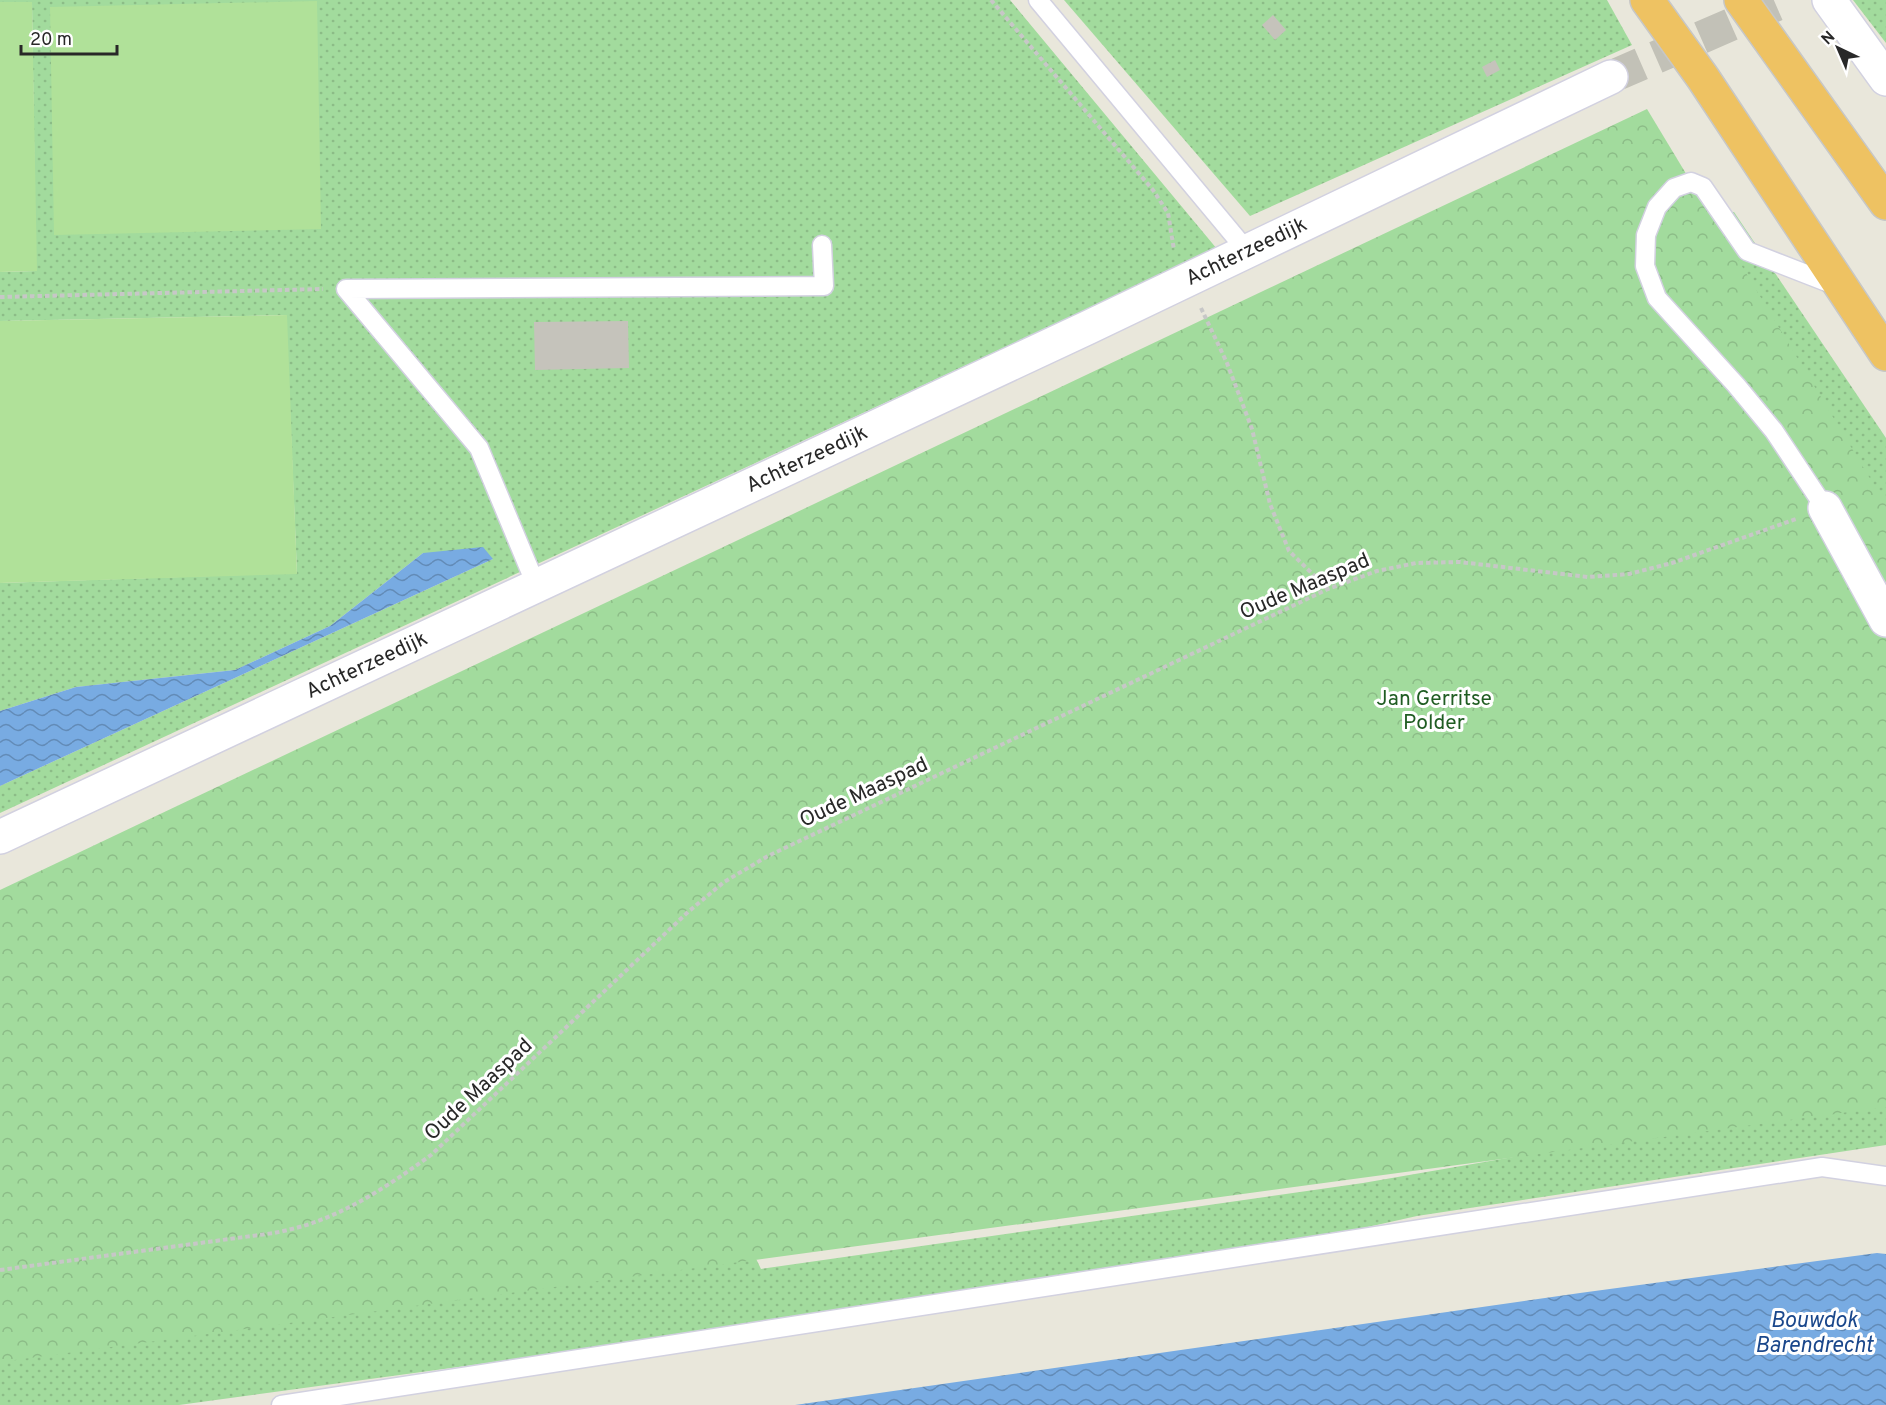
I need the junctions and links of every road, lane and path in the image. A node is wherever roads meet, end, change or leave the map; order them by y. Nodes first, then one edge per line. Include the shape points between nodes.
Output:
1 (991, 0) edge
2 (1038, 0) edge
3 (1647, 0) edge
4 (1741, 0) edge
5 (1829, 0) edge
6 (1611, 77) tunnel mouth
7 (1886, 79) edge
8 (1886, 203) edge
9 (822, 244) dead end
10 (1246, 251) junction
11 (1187, 280) junction
12 (346, 289) junction
13 (1844, 289) junction
14 (0, 297) edge
15 (1886, 354) edge
16 (1825, 508) junction
17 (536, 585) junction
18 (1328, 589) junction
19 (1886, 620) edge
20 (0, 837) edge
21 (1886, 1176) edge
22 (0, 1270) edge
23 (282, 1405) edge

1 - 11 path via 1153,190 1168,213 1175,256
2 - 10 lane
3 - 13 highway
4 - 8 highway
5 - 7 street
6 - 10 street, Achterzeedijk
9 - 12 lane via 824,286
10 - 11 street, Achterzeedijk
11 - 17 street, Achterzeedijk
11 - 18 path via 1227,363 1252,429 1270,504 1289,551
12 - 14 path
12 - 17 lane via 479,448
13 - 15 highway
13 - 16 lane via 1747,251 1702,187 1691,182 1674,189 1656,207 1646,235 1645,266 1657,298 1774,431
16 - 18 path, Oude Maaspad via 1672,563 1629,574 1587,577 1460,562 1416,563 1377,571
16 - 19 street
17 - 20 street, Achterzeedijk
18 - 22 path, Oude Maaspad via 768,856 724,882 431,1155 395,1182 356,1203 315,1222 274,1233
21 - 23 lane via 1822,1167

